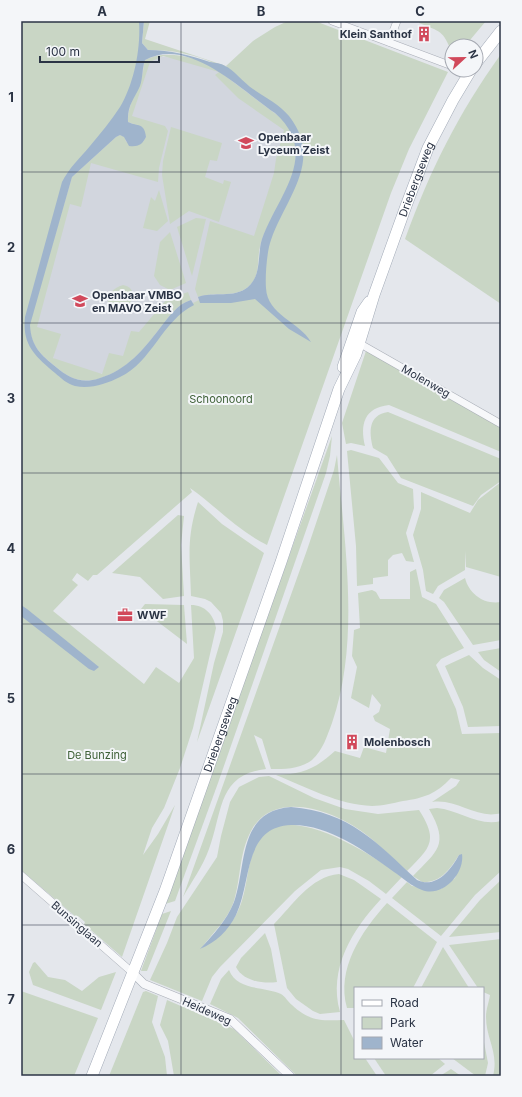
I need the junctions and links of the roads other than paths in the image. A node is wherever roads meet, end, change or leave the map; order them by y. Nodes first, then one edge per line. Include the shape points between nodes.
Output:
1 (332, 21) edge
2 (397, 21) edge
3 (501, 31) edge
4 (389, 42) junction
5 (484, 53) edge
6 (444, 63) edge
7 (463, 78) edge
8 (356, 341) junction
9 (501, 424) edge
10 (21, 875) edge
11 (133, 974) junction
12 (92, 1076) edge
13 (290, 1076) edge

1 - 4 street
2 - 4 street
3 - 5 main road
4 - 6 street
7 - 8 main road, Driebergseweg via 428,148 374,295 362,312
8 - 9 street, Molenweg
8 - 11 main road, Driebergseweg via 342,370 339,389 281,562 165,891
10 - 11 street, Bunsinglaan
11 - 12 main road, Driebergseweg
11 - 13 street, Heideweg via 144,984 230,1019

